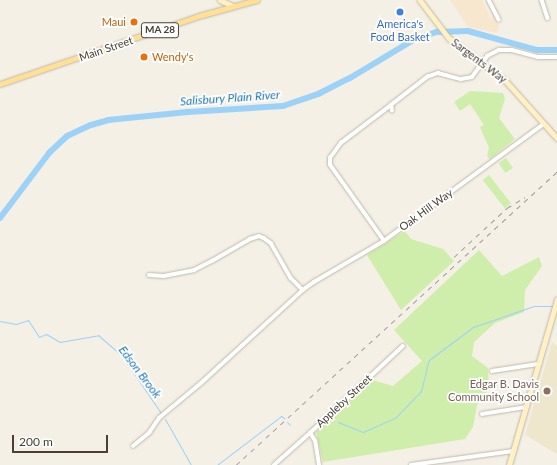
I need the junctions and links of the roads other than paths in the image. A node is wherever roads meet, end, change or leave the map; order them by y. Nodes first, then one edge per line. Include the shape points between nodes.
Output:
1 (219, 0) edge
2 (257, 0) edge
3 (420, 0) edge
4 (489, 0) edge
5 (542, 0) edge
6 (233, 6) junction
7 (223, 9) junction
8 (548, 18) dead end
9 (499, 20) dead end
10 (557, 57) edge
11 (482, 63) junction
12 (0, 84) edge
13 (391, 106) junction
14 (392, 111) dead end
15 (544, 124) junction
16 (557, 138) edge
17 (384, 241) junction
18 (149, 275) dead end
19 (303, 290) junction
20 (557, 300) edge
21 (403, 346) dead end
22 (539, 364) junction
23 (492, 371) dead end
24 (526, 407) junction
25 (482, 414) dead end
26 (310, 433) junction
27 (133, 446) dead end
28 (513, 451) junction
29 (274, 465) edge
30 (319, 465) edge
31 (411, 465) edge
32 (509, 465) edge

1 - 6 main road
1 - 7 main road
2 - 6 main road, Main Street / MA 28
3 - 11 main road, Sargents Way via 449,38
4 - 9 street
5 - 8 street
6 - 7 main road, Main Street / MA 28
7 - 12 main road, Main Street / MA 28
10 - 11 street via 538,57 503,49 492,53
11 - 13 street via 476,73 467,79 444,73 433,74
11 - 15 main road, Sargents Way via 513,88
13 - 14 street
13 - 17 street via 341,143 330,158 330,165
15 - 16 main road, Sargents Way
15 - 17 street, Oak Hill Way
17 - 19 street, Oak Hill Way
18 - 19 street via 164,276 194,270 259,236 271,243 291,278
19 - 27 street, Oak Hill Way via 159,418 149,433
20 - 22 main road
21 - 26 street, Appleby Street
22 - 23 street
22 - 24 main road
24 - 25 street
24 - 28 main road
26 - 29 street
26 - 30 street, Appleby Street via 315,441
28 - 31 street
28 - 32 main road

